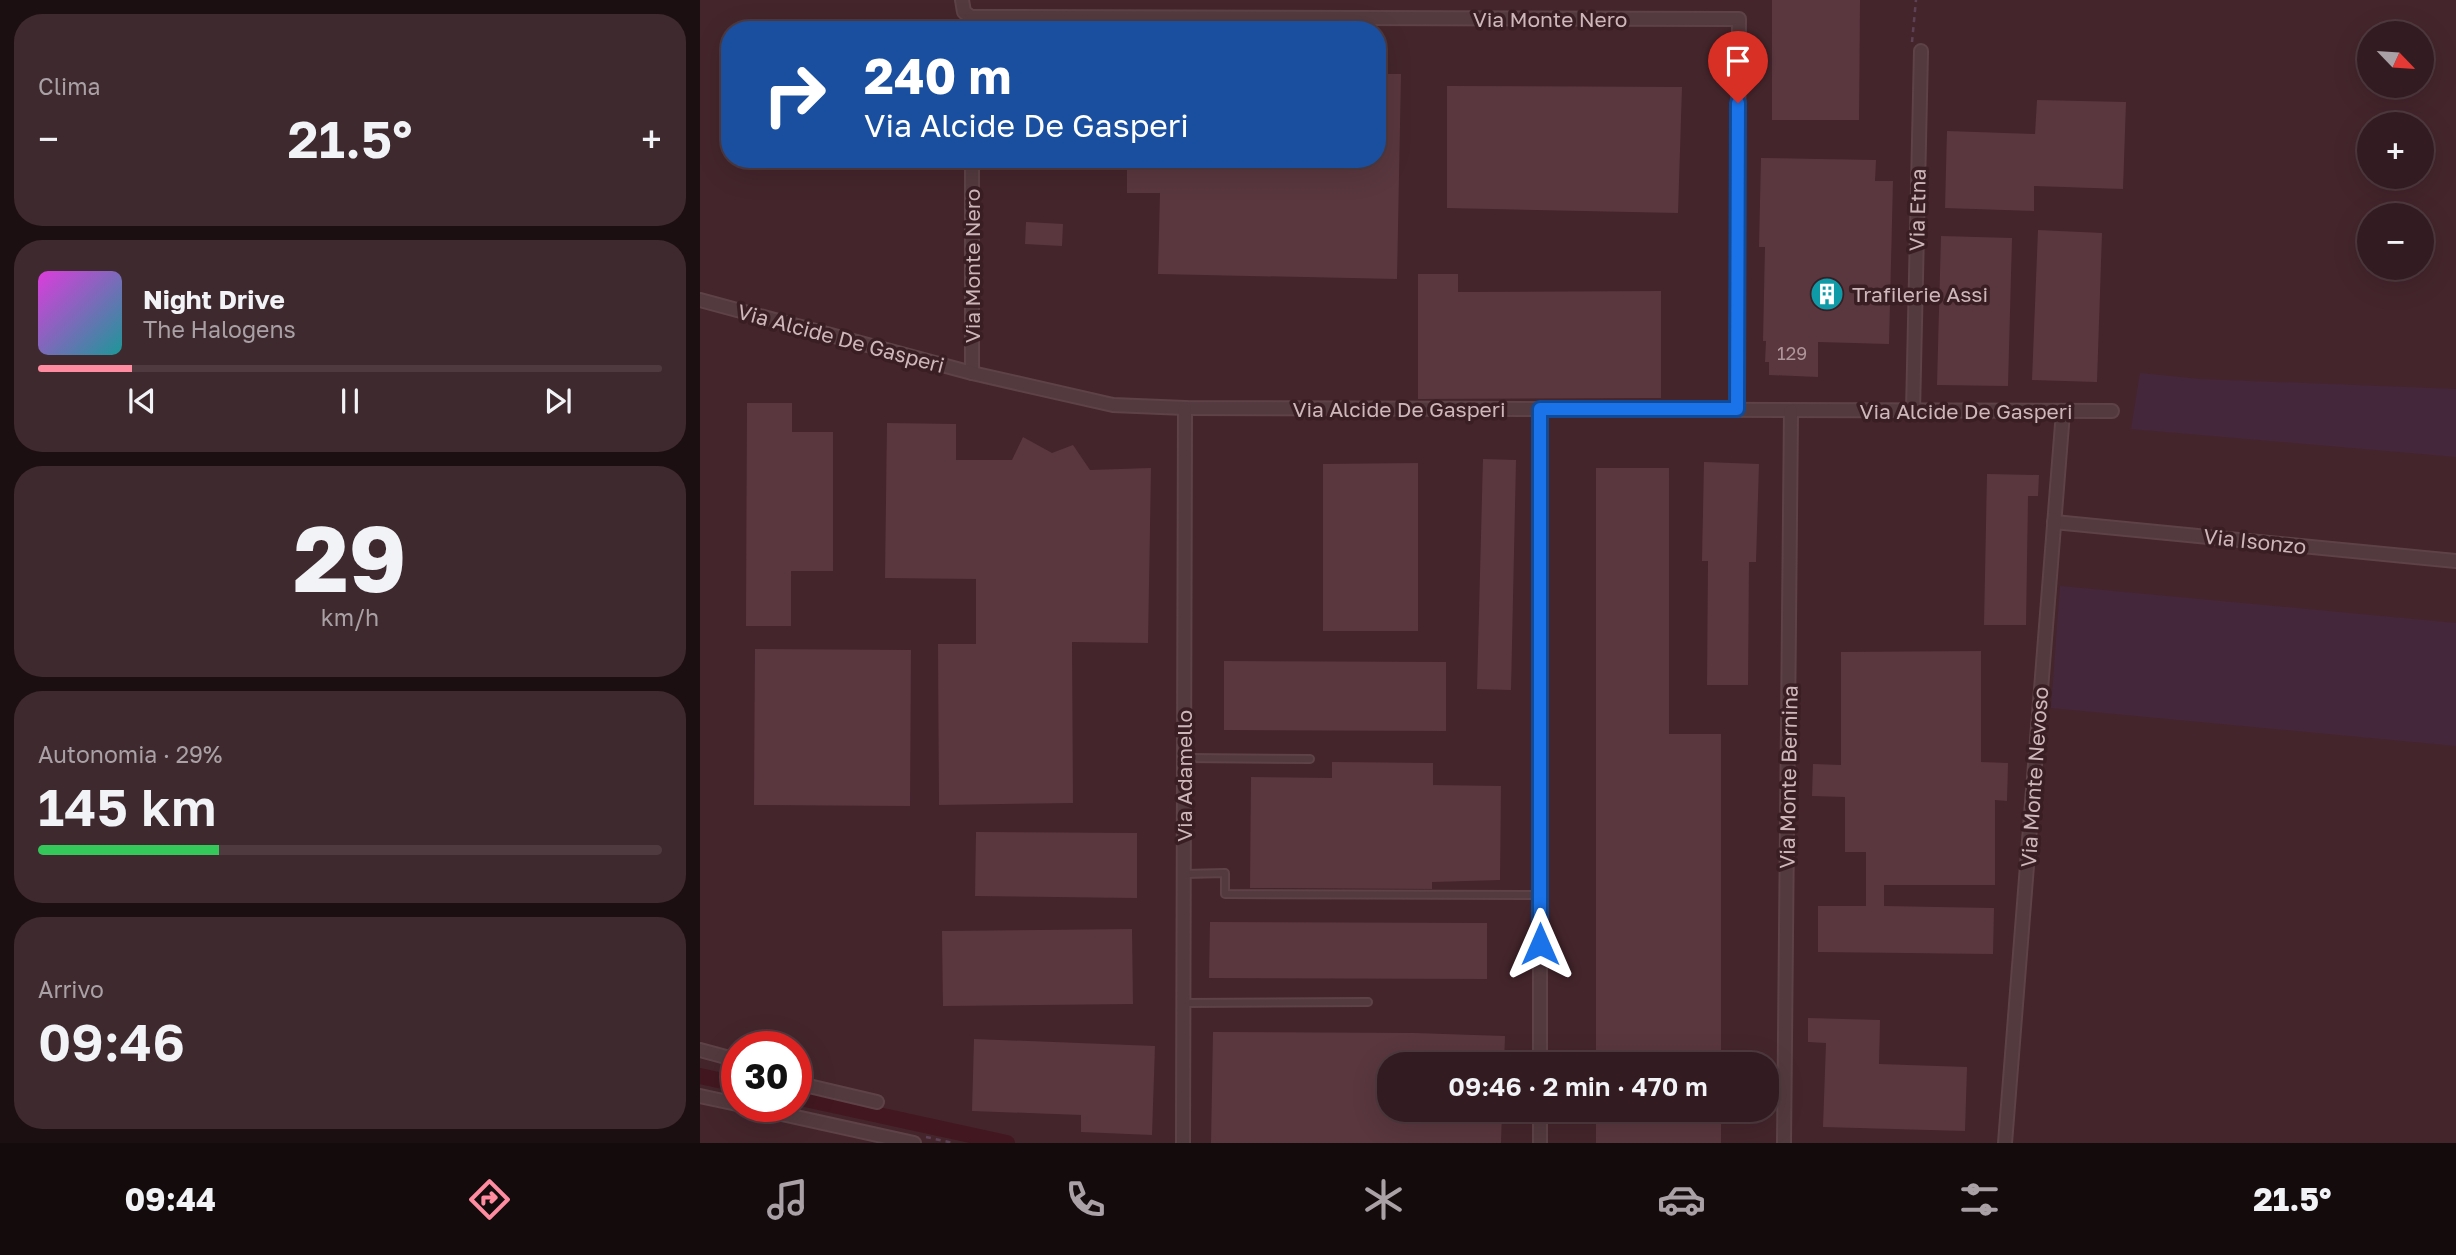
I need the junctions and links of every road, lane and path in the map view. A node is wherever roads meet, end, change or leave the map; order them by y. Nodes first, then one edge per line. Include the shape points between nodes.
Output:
1 (962, 0) edge
2 (1916, 0) edge
3 (970, 21) edge
4 (1355, 21) edge
5 (1920, 51) joint
6 (972, 168) edge
7 (700, 300) edge
8 (972, 373) junction
9 (1185, 408) junction
10 (1540, 409) junction
11 (1737, 409) junction
12 (1791, 411) junction
13 (2112, 411) dead end
14 (1913, 412) junction
15 (2063, 412) junction
16 (2054, 522) junction
17 (2456, 561) edge
18 (1184, 758) junction
19 (1310, 758) dead end
20 (1184, 874) junction
21 (1540, 895) junction
22 (1368, 1002) dead end
23 (1184, 1003) junction
24 (700, 1050) edge
25 (1540, 1052) edge
26 (721, 1056) edge
27 (812, 1087) edge
28 (700, 1096) edge
29 (721, 1101) edge
30 (877, 1102) dead end
31 (812, 1121) edge
32 (1540, 1122) edge
33 (914, 1143) edge
34 (1183, 1143) edge
35 (1539, 1143) edge
36 (1784, 1143) edge
37 (2005, 1143) edge

1 - 3 street, Via Monte Nero
2 - 5 path via 1912,45
4 - 11 street, Via Monte Nero via 1739,19
5 - 14 street, Via Etna
6 - 8 street, Via Monte Nero
7 - 8 street, Via Alcide De Gasperi
8 - 9 street, Via Alcide De Gasperi via 1112,405
9 - 10 street, Via Alcide De Gasperi
9 - 18 street, Via Adamello
10 - 11 street, Via Alcide De Gasperi
10 - 21 street
11 - 12 street, Via Alcide De Gasperi
12 - 14 street, Via Alcide De Gasperi
12 - 36 street, Via Monte Bernina
13 - 15 street, Via Alcide De Gasperi
14 - 15 street, Via Alcide De Gasperi
15 - 16 street, Via Monte Nevoso
16 - 17 street, Via Isonzo
16 - 37 street, Via Monte Nevoso
18 - 19 lane
18 - 20 street, Via Adamello
20 - 21 lane via 1225,873 1225,894
20 - 23 street, Via Adamello
21 - 25 street
22 - 23 lane
23 - 34 street, Via Adamello
24 - 26 street
27 - 30 street
28 - 29 street
31 - 33 street
32 - 35 street

